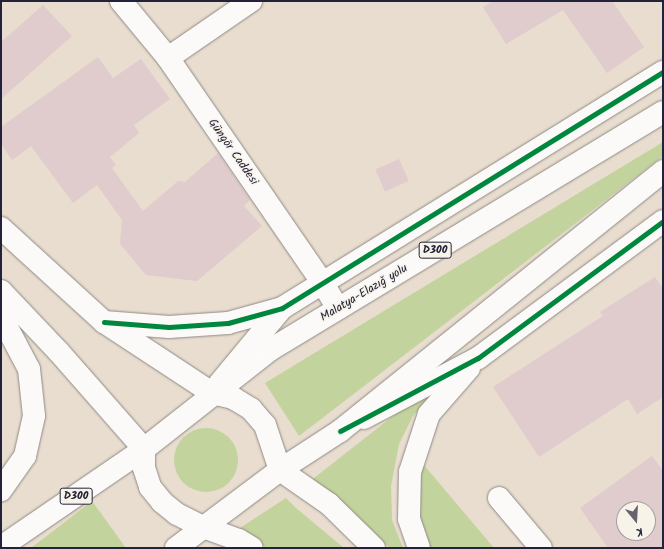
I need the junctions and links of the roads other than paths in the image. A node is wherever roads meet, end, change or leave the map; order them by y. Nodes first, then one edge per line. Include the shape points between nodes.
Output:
1 (121, 1) edge
2 (251, 1) edge
3 (168, 58) junction
4 (663, 72) edge
5 (663, 112) edge
6 (663, 171) edge
7 (663, 221) edge
8 (1, 228) edge
9 (322, 282) junction
10 (1, 291) edge
11 (282, 308) junction
12 (338, 309) junction
13 (1, 316) edge
14 (104, 322) junction
15 (478, 358) junction
16 (212, 393) junction
17 (340, 431) junction
18 (144, 449) junction
19 (280, 470) junction
20 (1, 490) edge
21 (499, 498) dead end
22 (203, 527) junction
23 (3, 545) edge
24 (176, 548) edge
25 (252, 548) edge
26 (374, 548) edge
27 (419, 548) edge
28 (541, 548) edge

1 - 3 main road, Güngör Caddesi
2 - 3 main road
3 - 9 main road, Güngör Caddesi
4 - 9 main road
5 - 12 main road, Malatya-Elazığ yolu / D300
6 - 17 main road
7 - 15 main road
8 - 14 main road
9 - 11 main road
9 - 12 main road, Güngör Caddesi
10 - 18 main road
11 - 14 main road via 228,323 169,327
11 - 16 main road
12 - 16 main road, Malatya-Elazığ yolu / D300 via 270,350
13 - 20 main road via 29,369 34,416 25,456
14 - 16 main road
15 - 17 main road
15 - 27 main road via 429,414 410,472 409,519
16 - 18 main road
16 - 19 main road via 233,398 251,409 265,426
17 - 19 main road
18 - 22 main road via 144,468 150,487 162,502 177,514
18 - 23 main road, D300
19 - 22 main road
19 - 26 main road via 329,504
21 - 28 main road
22 - 24 main road
22 - 25 main road via 239,540

